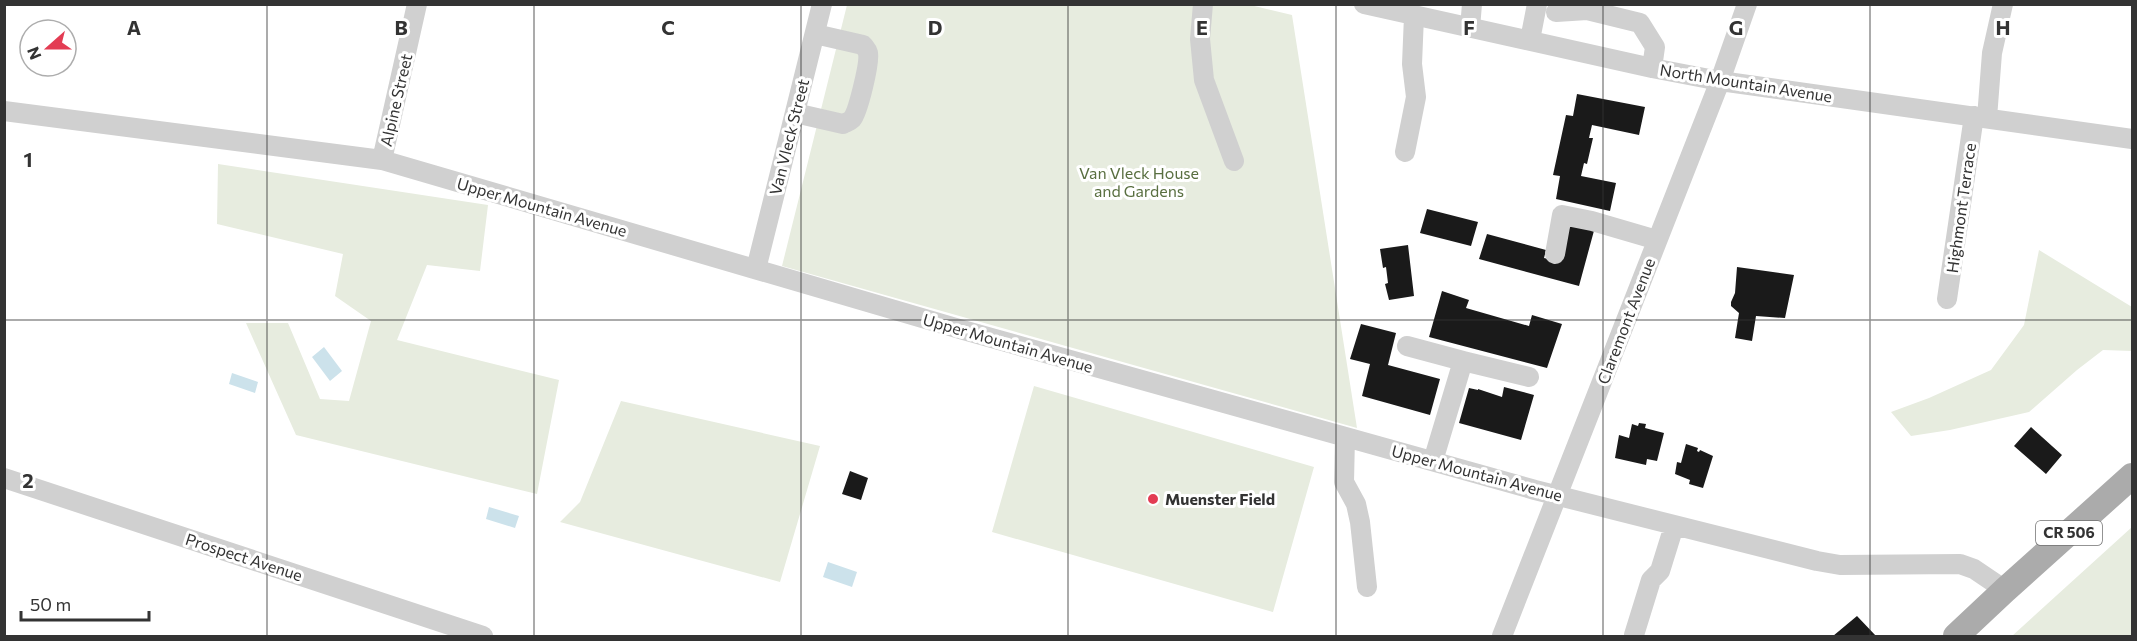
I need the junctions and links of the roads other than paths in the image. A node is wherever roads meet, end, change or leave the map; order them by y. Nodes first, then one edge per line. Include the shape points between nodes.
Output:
1 (417, 4) edge
2 (822, 4) edge
3 (1203, 4) edge
4 (1217, 4) edge
5 (1472, 4) edge
6 (1537, 4) edge
7 (1747, 4) edge
8 (2003, 4) edge
9 (1367, 5) edge
10 (1556, 8) edge
11 (1414, 16) junction
12 (1470, 27) junction
13 (815, 34) junction
14 (1200, 39) junction
15 (1530, 40) junction
16 (1552, 46) junction
17 (1652, 68) junction
18 (1720, 81) junction
19 (4, 111) edge
20 (795, 113) junction
21 (1981, 117) junction
22 (2133, 139) edge
23 (1405, 153) dead end
24 (382, 160) junction
25 (1234, 161) dead end
26 (1657, 240) junction
27 (1555, 254) dead end
28 (756, 269) junction
29 (1947, 299) dead end
30 (1407, 346) dead end
31 (1463, 361) junction
32 (1528, 377) dead end
33 (1345, 437) junction
34 (1433, 461) junction
35 (2133, 476) edge
36 (4, 478) edge
37 (1558, 495) junction
38 (1674, 526) junction
39 (1367, 587) dead end
40 (2005, 590) junction
41 (1634, 635) dead end
42 (483, 636) edge
43 (1502, 636) edge
44 (1956, 636) edge

1 - 24 street, Alpine Street
2 - 13 street, Van Vleck Street
3 - 14 street
4 - 14 street
5 - 12 street
6 - 15 street
7 - 18 street, Claremont Avenue
8 - 21 street, Highmont Terrace
9 - 11 street, North Mountain Avenue
10 - 16 street
10 - 17 street via 1587,10 1640,23 1655,47
11 - 12 street, North Mountain Avenue
11 - 23 street via 1412,64 1416,97
12 - 15 street, North Mountain Avenue
13 - 20 street, Van Vleck Street
13 - 20 street via 863,45 868,60 863,82 854,117 849,122
14 - 25 street via 1204,80
15 - 16 street, North Mountain Avenue
16 - 17 street, North Mountain Avenue
17 - 18 street, North Mountain Avenue
18 - 21 street, North Mountain Avenue
18 - 26 street, Claremont Avenue
19 - 24 street, Upper Mountain Avenue
20 - 28 street, Van Vleck Street
21 - 22 street, North Mountain Avenue
21 - 29 street, Highmont Terrace
24 - 28 street, Upper Mountain Avenue
26 - 27 street via 1562,215
26 - 37 street, Claremont Avenue
28 - 33 street, Upper Mountain Avenue
30 - 31 street
31 - 32 street
31 - 34 street
33 - 34 street, Upper Mountain Avenue
33 - 39 street via 1344,482 1360,522
34 - 37 street, Upper Mountain Avenue
35 - 40 main road, CR 506
36 - 42 street, Prospect Avenue
37 - 38 street, Upper Mountain Avenue
37 - 43 street, Claremont Avenue
38 - 40 street, Upper Mountain Avenue via 1840,565 1960,564 1980,572
38 - 41 street
40 - 44 main road, CR 506

